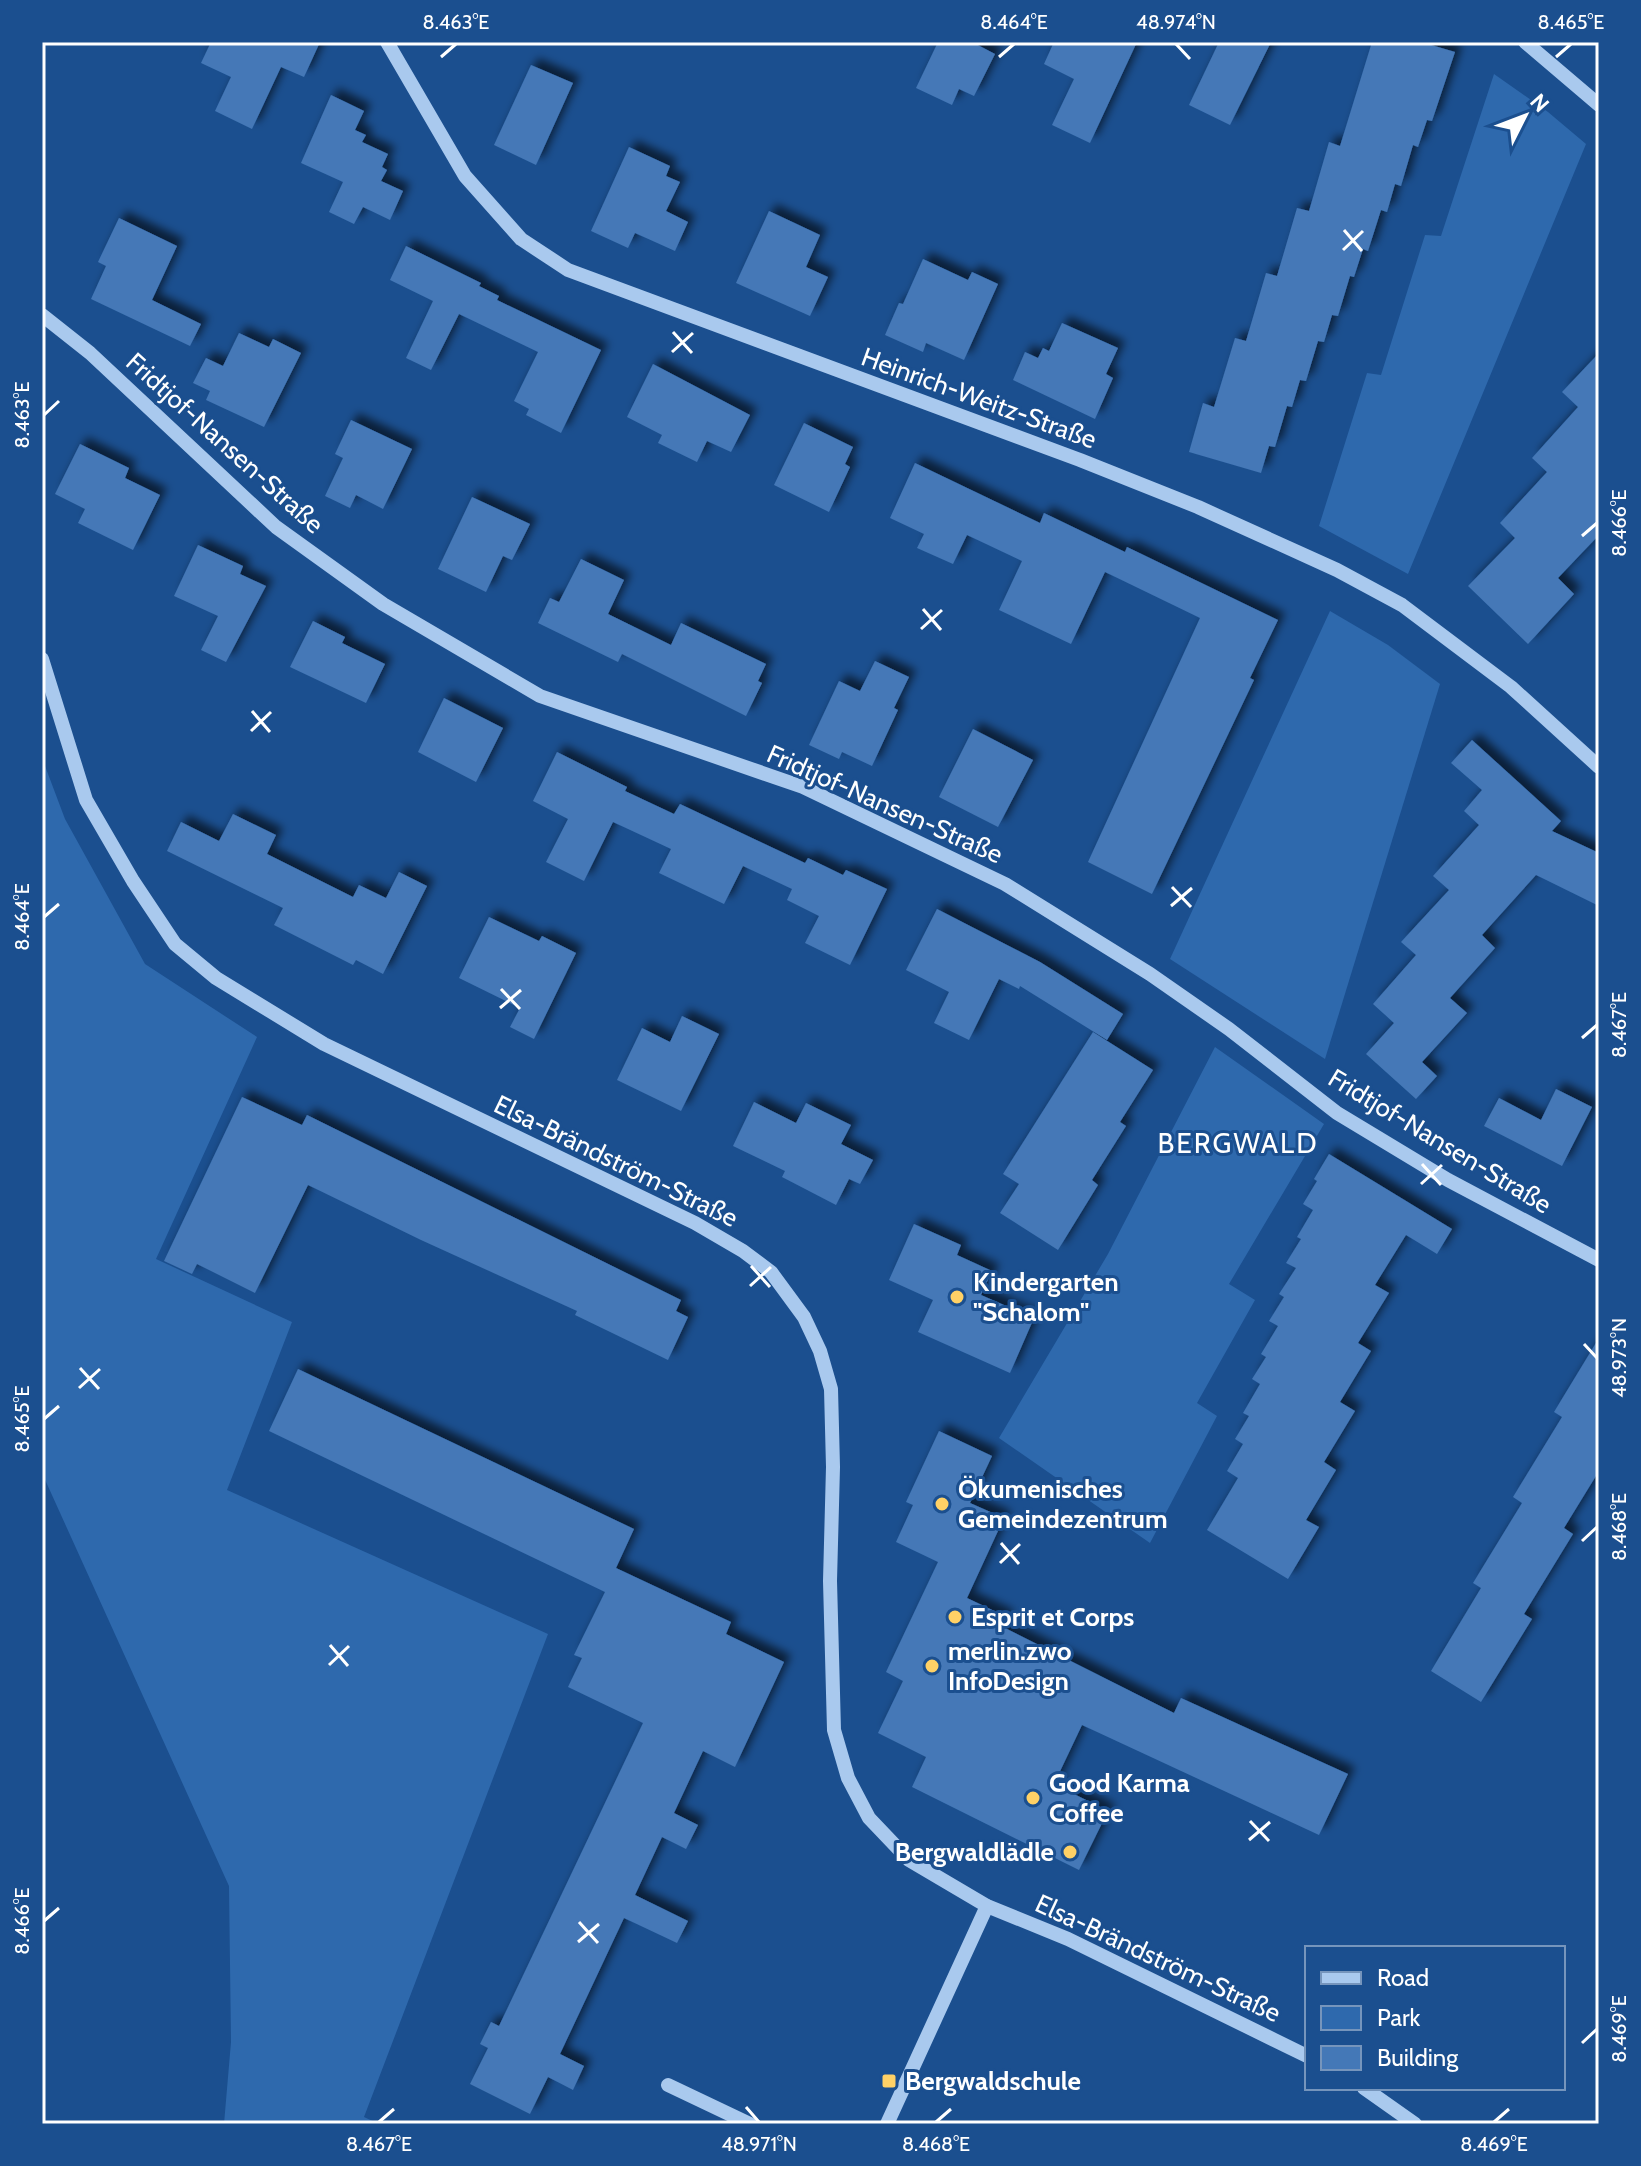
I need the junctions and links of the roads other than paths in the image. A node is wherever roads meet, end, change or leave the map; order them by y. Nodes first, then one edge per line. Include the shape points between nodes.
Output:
1 (387, 42) edge
2 (1525, 42) edge
3 (1599, 105) edge
4 (42, 315) edge
5 (42, 659) edge
6 (1599, 767) edge
7 (1599, 1260) edge
8 (987, 1906) junction
9 (1305, 2055) edge
10 (668, 2085) dead end
11 (1367, 2090) edge
12 (750, 2124) edge
13 (887, 2124) edge
14 (1415, 2124) edge

1 - 6 street, Heinrich-Weitz-Straße via 465,176 521,239 568,270 1080,460 1337,570 1402,605 1511,687
2 - 3 street
4 - 7 street, Fridtjof-Nansen-Straße via 90,353 276,527 383,604 540,696 803,787 1005,884 1150,974 1337,1113 1448,1180
5 - 8 street, Elsa-Brändström-Straße via 86,800 175,944 216,978 324,1044 695,1223 771,1272 804,1317 831,1389 834,1730 848,1778 869,1818 909,1860
8 - 9 street, Elsa-Brändström-Straße via 1068,1939
8 - 13 street
10 - 12 street
11 - 14 street

